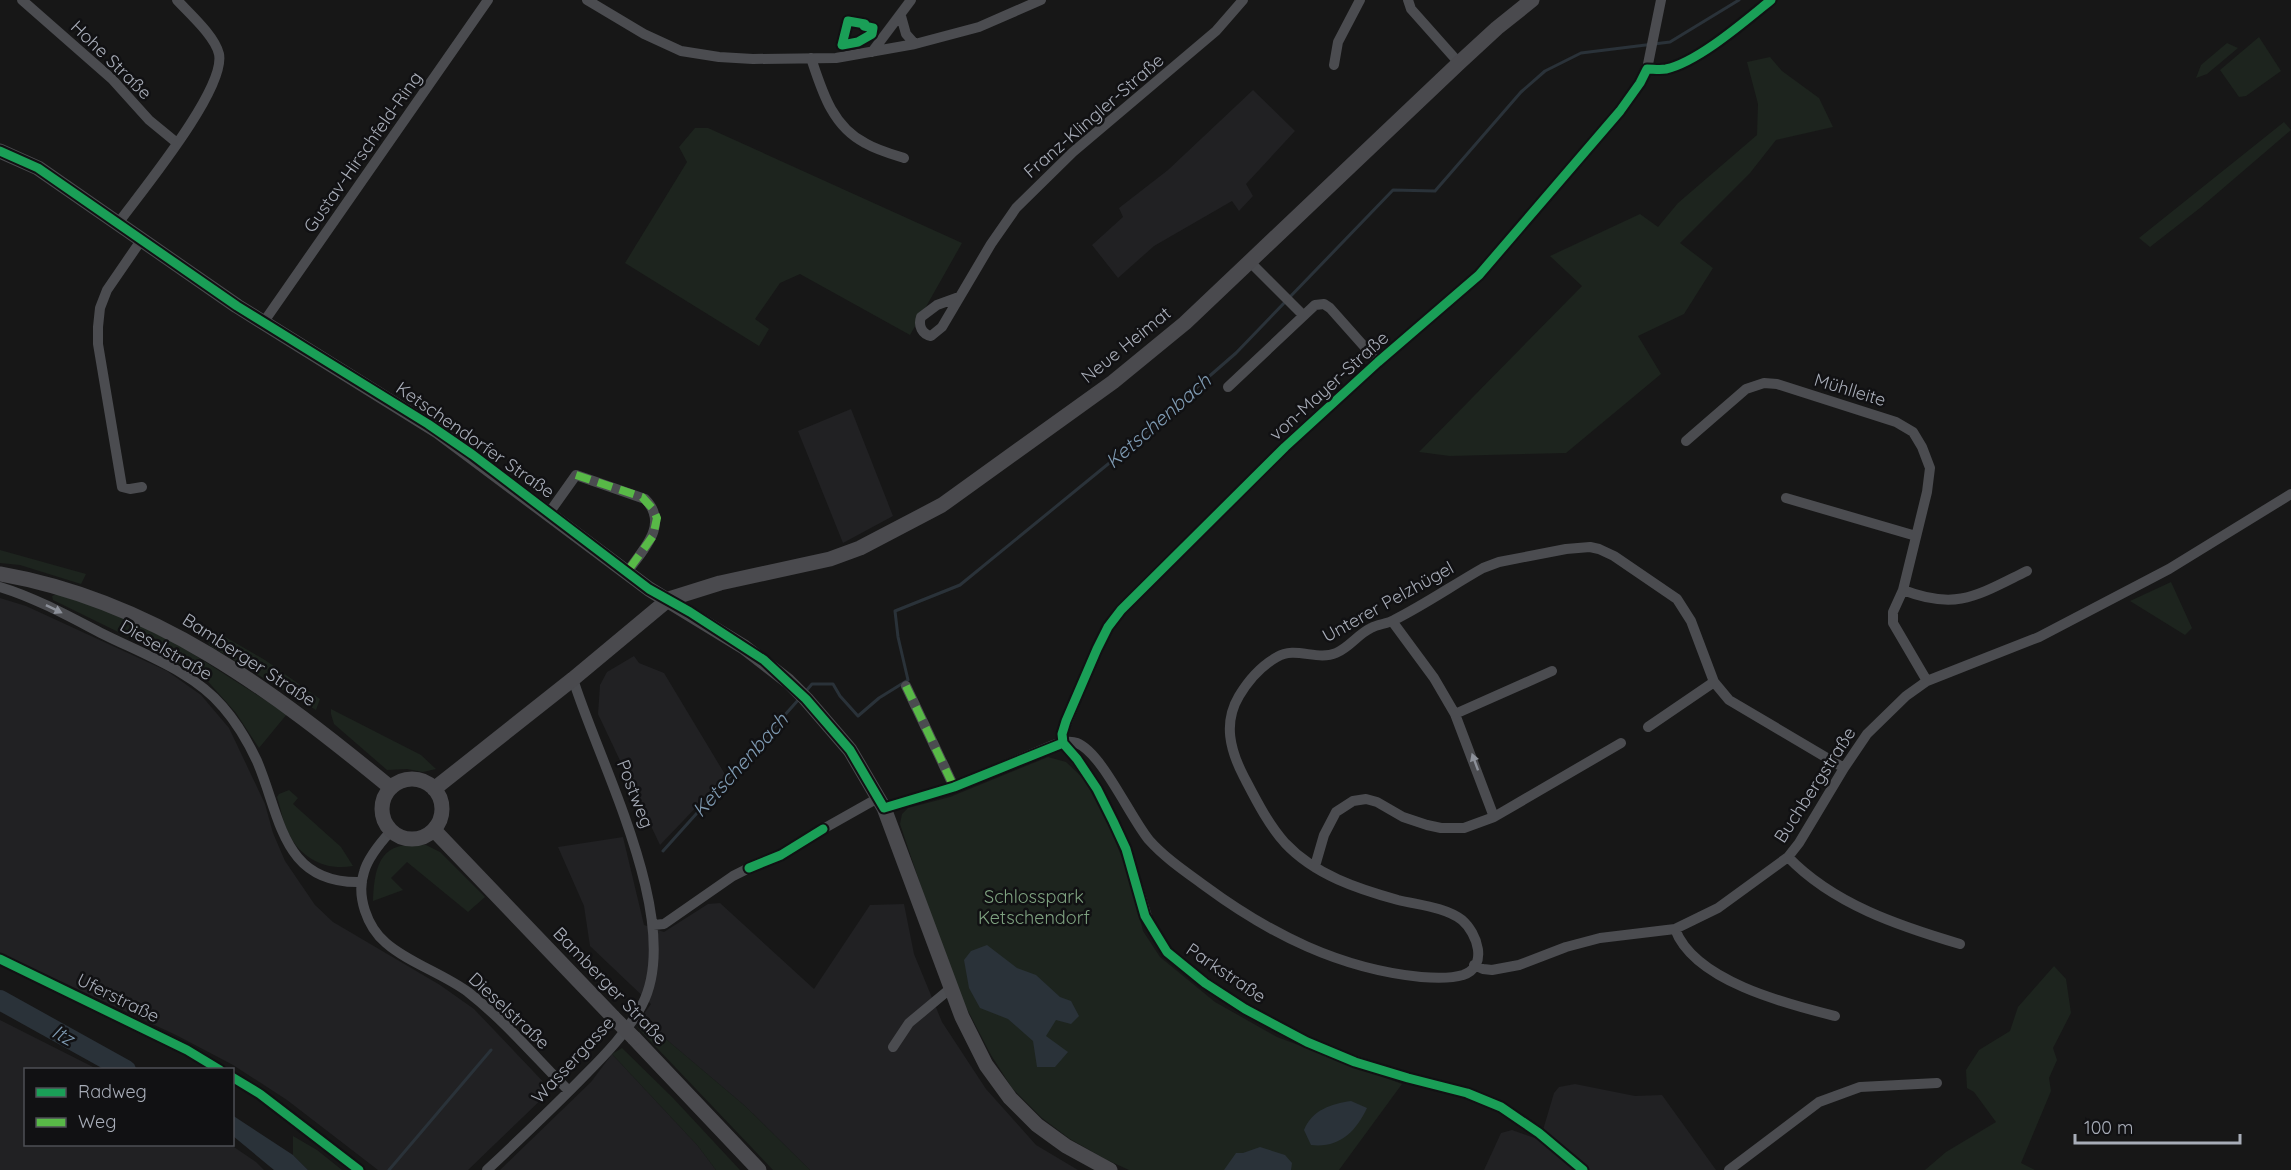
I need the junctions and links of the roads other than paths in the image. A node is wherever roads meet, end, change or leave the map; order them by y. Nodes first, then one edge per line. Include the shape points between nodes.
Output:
1 (22, 0) edge
2 (177, 0) edge
3 (488, 0) edge
4 (911, 0) edge
5 (1041, 0) edge
6 (1243, 0) edge
7 (1360, 0) edge
8 (1408, 0) edge
9 (1533, 0) edge
10 (1661, 0) edge
11 (593, 1) edge
12 (901, 16) junction
13 (915, 44) junction
14 (872, 52) junction
15 (811, 58) junction
16 (1459, 63) junction
17 (1334, 64) dead end
18 (177, 143) junction
19 (0, 151) edge
20 (904, 158) dead end
21 (119, 222) junction
22 (142, 239) junction
23 (1250, 262) junction
24 (959, 297) dead end
25 (1299, 311) junction
26 (263, 323) junction
27 (1378, 362) junction
28 (1228, 387) dead end
29 (1686, 441) dead end
30 (142, 487) dead end
31 (2291, 494) edge
32 (1786, 498) dead end
33 (549, 513) junction
34 (1916, 536) junction
35 (2027, 571) dead end
36 (627, 572) junction
37 (0, 574) edge
38 (0, 586) edge
39 (706, 587) junction
40 (1903, 590) junction
41 (669, 600) junction
42 (702, 620) junction
43 (1392, 621) junction
44 (1552, 671) dead end
45 (573, 679) junction
46 (1927, 681) junction
47 (1714, 682) junction
48 (906, 686) dead end
49 (1455, 714) junction
50 (1648, 727) dead end
51 (1063, 743) junction
52 (1621, 743) dead end
53 (1844, 768) junction
54 (954, 787) junction
55 (391, 788) junction
56 (434, 789) junction
57 (881, 803) junction
58 (1494, 817) junction
59 (823, 829) dead end
60 (434, 830) junction
61 (391, 831) junction
62 (1788, 857) junction
63 (1315, 866) junction
64 (749, 868) dead end
65 (362, 882) junction
66 (652, 925) junction
67 (1675, 930) junction
68 (1960, 944) dead end
69 (0, 959) edge
70 (1474, 965) junction
71 (951, 988) junction
72 (1834, 1016) dead end
73 (893, 1047) dead end
74 (217, 1068) edge
75 (234, 1078) edge
76 (1937, 1083) dead end
77 (569, 1091) junction
78 (359, 1170) edge
79 (487, 1170) edge
80 (759, 1170) edge
81 (1110, 1170) edge
82 (1583, 1170) edge
83 (1730, 1170) edge

1 - 18 street, Hohe Straße
2 - 18 street via 217,48 219,62 204,102
3 - 26 street, Gustav-Hirschfeld-Ring
4 - 12 street
5 - 13 street via 979,27
6 - 24 street, Franz-Klingler-Straße via 1216,31 1073,152 1016,208
7 - 17 street via 1338,42
8 - 16 street via 1411,9
9 - 16 street, Neue Heimat
10 - 27 street, von-Mayer-Straße via 1651,56 1641,83 1620,111 1479,275
11 - 15 street via 681,51 719,57
12 - 13 street via 906,34
12 - 14 street
13 - 14 street
14 - 15 street
15 - 20 street via 823,93 847,131 865,143
16 - 23 street, Neue Heimat
18 - 21 street
19 - 21 street, Ketschendorfer Straße via 38,168
21 - 22 street, Ketschendorfer Straße
22 - 26 street, Ketschendorfer Straße
22 - 30 street via 107,290 100,308 98,344 122,487
23 - 25 street
23 - 39 street, Neue Heimat via 1185,323 1113,382 920,518 860,549 830,559
25 - 27 street, von-Mayer-Straße via 1324,304
25 - 28 street, von-Mayer-Straße
26 - 33 street, Ketschendorfer Straße via 428,424
27 - 51 street, von-Mayer-Straße via 1285,447 1121,610 1097,649 1063,727
29 - 34 street, Mühlleite via 1746,389 1764,383 1896,422 1913,432 1930,468
31 - 46 street, Buchbergstraße via 2169,569 2039,637
32 - 34 street
33 - 36 street, Ketschendorfer Straße
33 - 36 street, Ketschendorfer Straße via 576,475 645,499 657,518 656,526
34 - 40 street, Mühlleite
35 - 40 street via 1967,598 1927,599
36 - 41 street, Ketschendorfer Straße
37 - 55 street, Bamberger Straße via 90,599 194,644 275,696
38 -> 65 street, Dieselstraße via 38,601 187,677 222,706 242,733 295,855 313,872 331,880
39 - 41 street, Neue Heimat
39 - 42 street via 701,599
40 - 46 street, Mühlleite via 1893,612 1893,623
41 - 42 street, Ketschendorfer Straße
41 - 45 street
42 - 57 street, Ketschendorfer Straße via 764,660 802,695 850,750
43 - 47 street, Unterer Pelzhügel via 1499,561 1566,549 1599,549 1677,598 1691,621
43 - 49 street
43 - 63 street, Unterer Pelzhügel via 1370,628 1347,647 1329,655 1289,653 1277,657 1250,680 1230,716 1230,742 1237,762 1266,817 1285,843
44 - 49 street
45 - 56 street
45 - 66 street, Postweg via 643,872
46 - 53 street, Buchbergstraße via 1875,726
47 - 50 street
47 - 53 street, Unterer Pelzhügel via 1729,700
48 - 54 street
58 -> 49 street
51 - 54 street
51 - 70 street via 1076,743 1094,757 1136,821 1166,856 1258,924 1319,953 1379,970 1449,978 1465,974
51 - 82 street, Parkstraße via 1092,782 1113,821 1126,849 1145,916 1167,952 1205,983 1308,1042 1355,1062 1467,1093 1501,1107
52 - 58 street
53 - 62 street, Buchbergstraße
54 - 57 street
55 - 56 street via 413,779
55 - 61 street via 382,809
56 - 60 street via 442,809
57 - 59 street
57 - 71 street, Ketschendorfer Straße
58 - 63 street via 1464,828 1441,828 1403,817 1377,802 1353,801 1336,812
60 - 61 street via 413,839
60 - 80 street, Bamberger Straße, bridge
61 - 65 street via 364,870
62 - 67 street, Buchbergstraße via 1718,908
62 - 68 street via 1819,883 1879,917
63 - 70 street, Unterer Pelzhügel via 1364,891 1454,915 1474,934 1479,951
64 - 66 street via 664,924
65 - 77 street, Dieselstraße via 364,908 379,936 470,994
66 - 77 street, Wassergasse via 655,965 642,1005 620,1037
67 - 70 street, Buchbergstraße via 1600,938 1492,970
67 - 72 street via 1691,954 1747,990
69 - 74 street, Uferstraße
71 - 73 street via 909,1023
71 - 81 street, Ketschendorfer Straße via 986,1065 1010,1098 1066,1146
75 - 78 street
76 - 83 street via 1860,1087 1819,1102
77 - 79 street, Wassergasse

